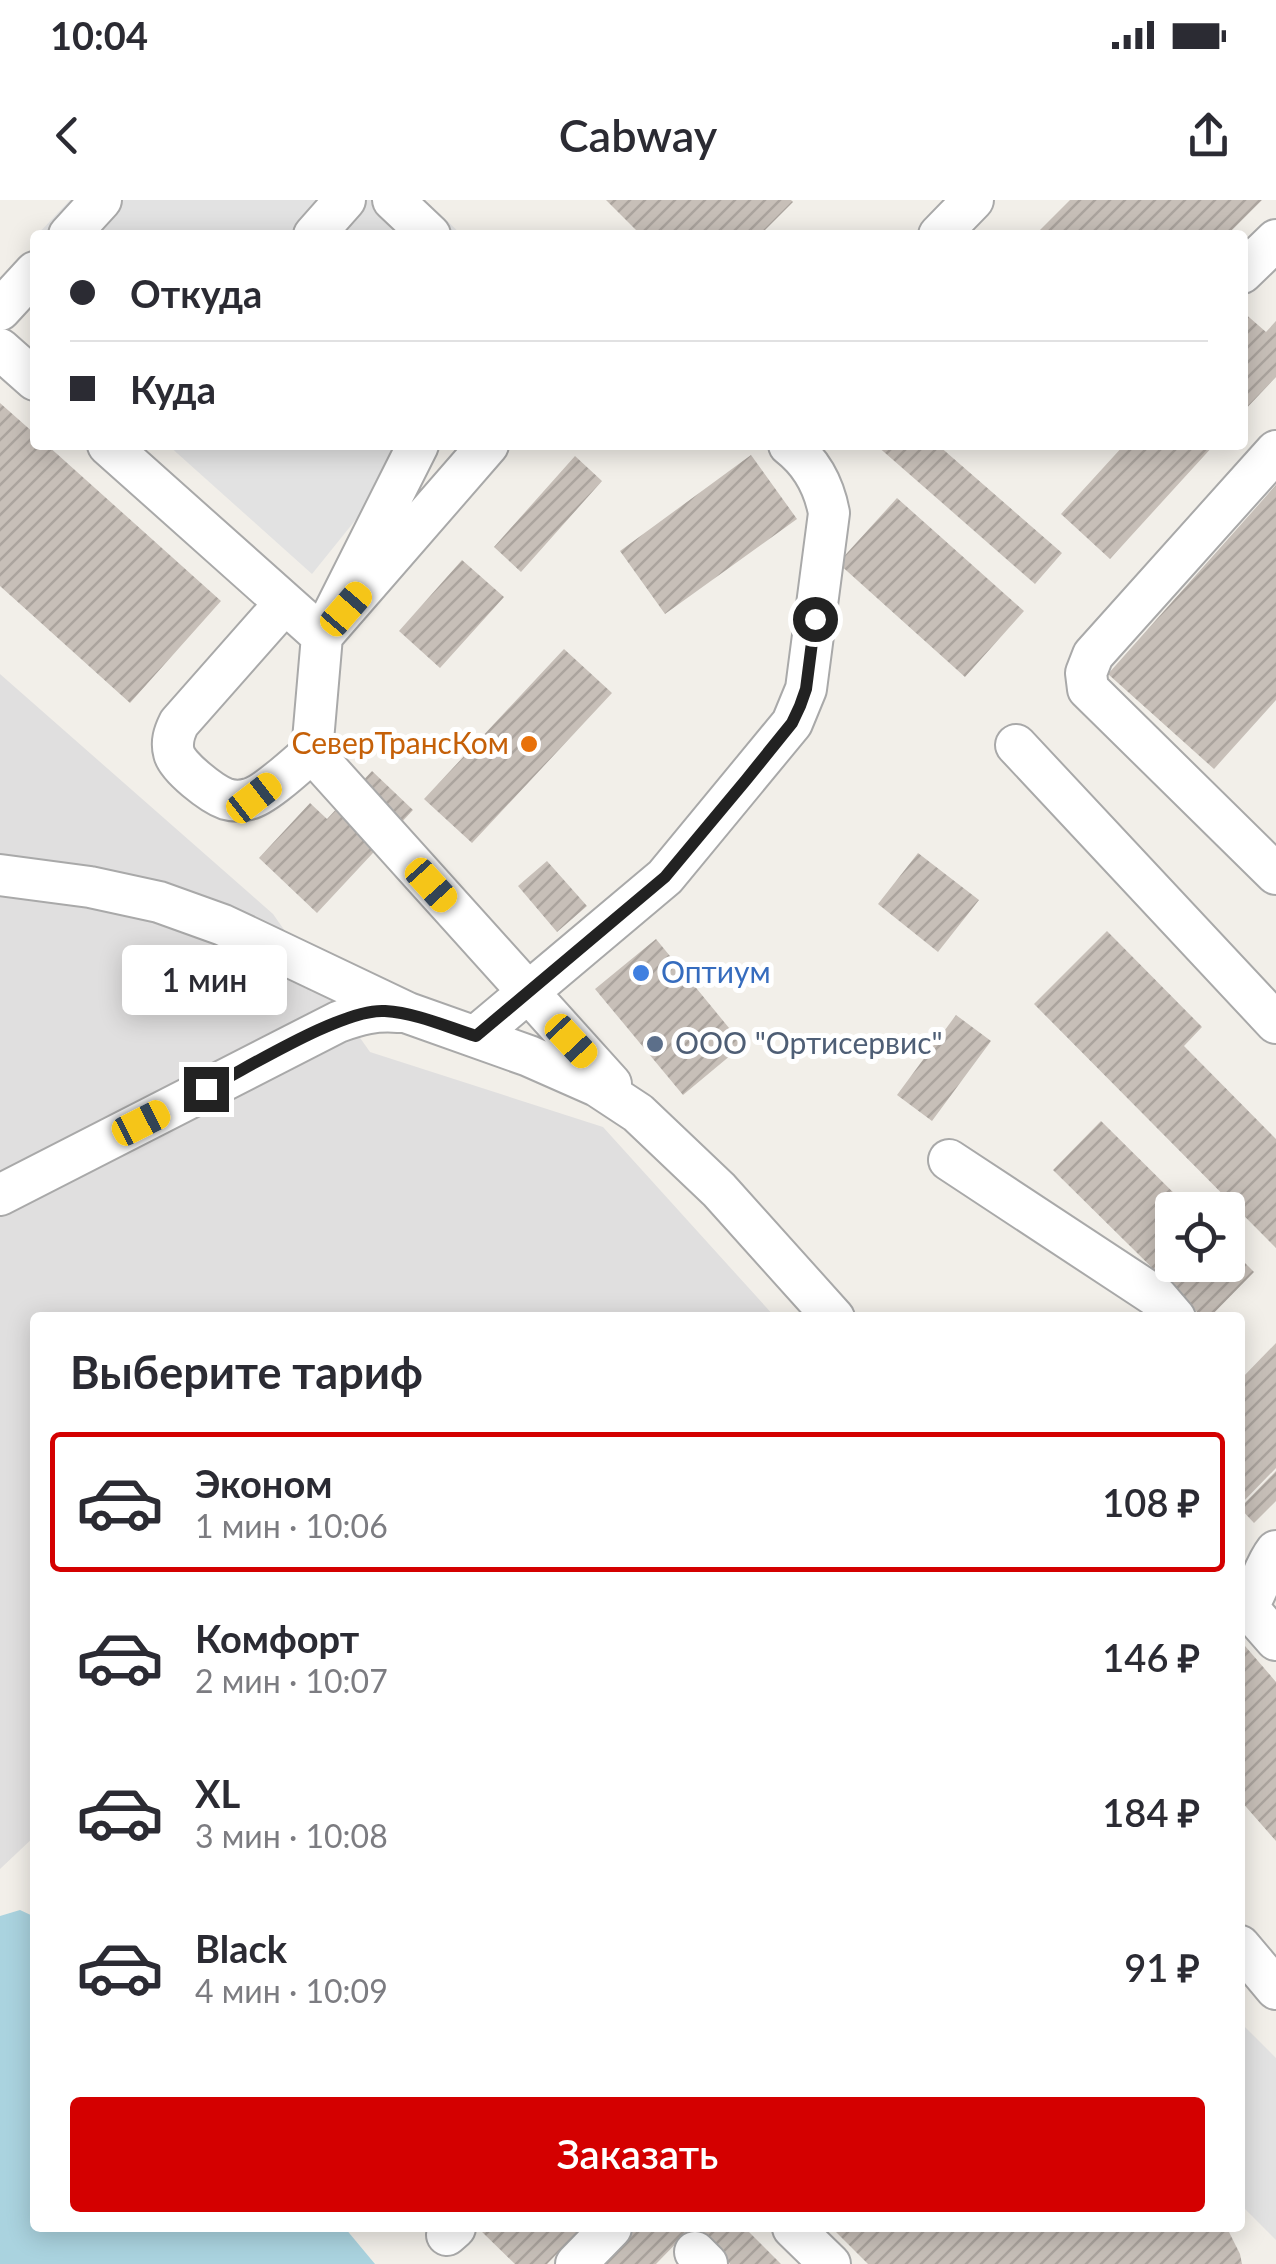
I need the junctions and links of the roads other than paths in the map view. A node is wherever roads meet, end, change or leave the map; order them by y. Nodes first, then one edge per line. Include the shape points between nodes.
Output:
1 (100, 200) edge
2 (345, 200) edge
3 (393, 200) edge
4 (973, 200) edge
5 (73, 230) edge
6 (318, 230) edge
7 (425, 230) edge
8 (944, 230) edge
9 (1276, 240) edge
10 (1248, 267) edge
11 (30, 277) edge
12 (0, 310) edge
13 (0, 348) edge
14 (30, 375) edge
15 (119, 450) edge
16 (415, 450) edge
17 (484, 450) edge
18 (793, 450) edge
19 (1276, 450) edge
20 (285, 603) junction
21 (322, 636) junction
22 (1016, 745) dead end
23 (312, 752) junction
24 (1276, 874) edge
25 (0, 876) edge
26 (527, 993) junction
27 (408, 1013) junction
28 (1276, 1022) edge
29 (476, 1036) junction
30 (638, 1113) junction
31 (949, 1160) dead end
32 (0, 1195) edge
33 (829, 1312) edge
34 (1170, 1312) edge
35 (1276, 1550) edge
36 (1245, 1609) edge
37 (1245, 1612) edge
38 (1276, 1640) edge
39 (1245, 1952) edge
40 (1276, 1988) edge
41 (607, 2232) edge
42 (797, 2232) edge
43 (576, 2264) edge
44 (830, 2264) edge

1 - 5 street
2 - 6 street
3 - 7 street
4 - 8 street
9 - 10 street
11 - 12 street
13 - 14 street
15 - 20 street
16 - 21 street
17 - 21 street
18 - 26 street via 818,478 828,513 806,689 792,723 678,864
19 - 24 street via 1093,655 1086,673 1088,689
20 - 21 street
20 - 23 street via 180,723 173,752 209,789 236,801 254,798
21 - 23 street
22 - 28 street
23 - 26 street
25 - 27 street via 158,902 223,925
26 - 29 street
26 - 30 street
27 - 29 street
27 - 32 street via 380,1010 338,1022
29 - 30 street via 571,1073
30 - 33 street via 719,1190
31 - 34 street via 1157,1297
35 - 36 street
37 - 38 street
39 - 40 street
41 - 43 street
42 - 44 street

